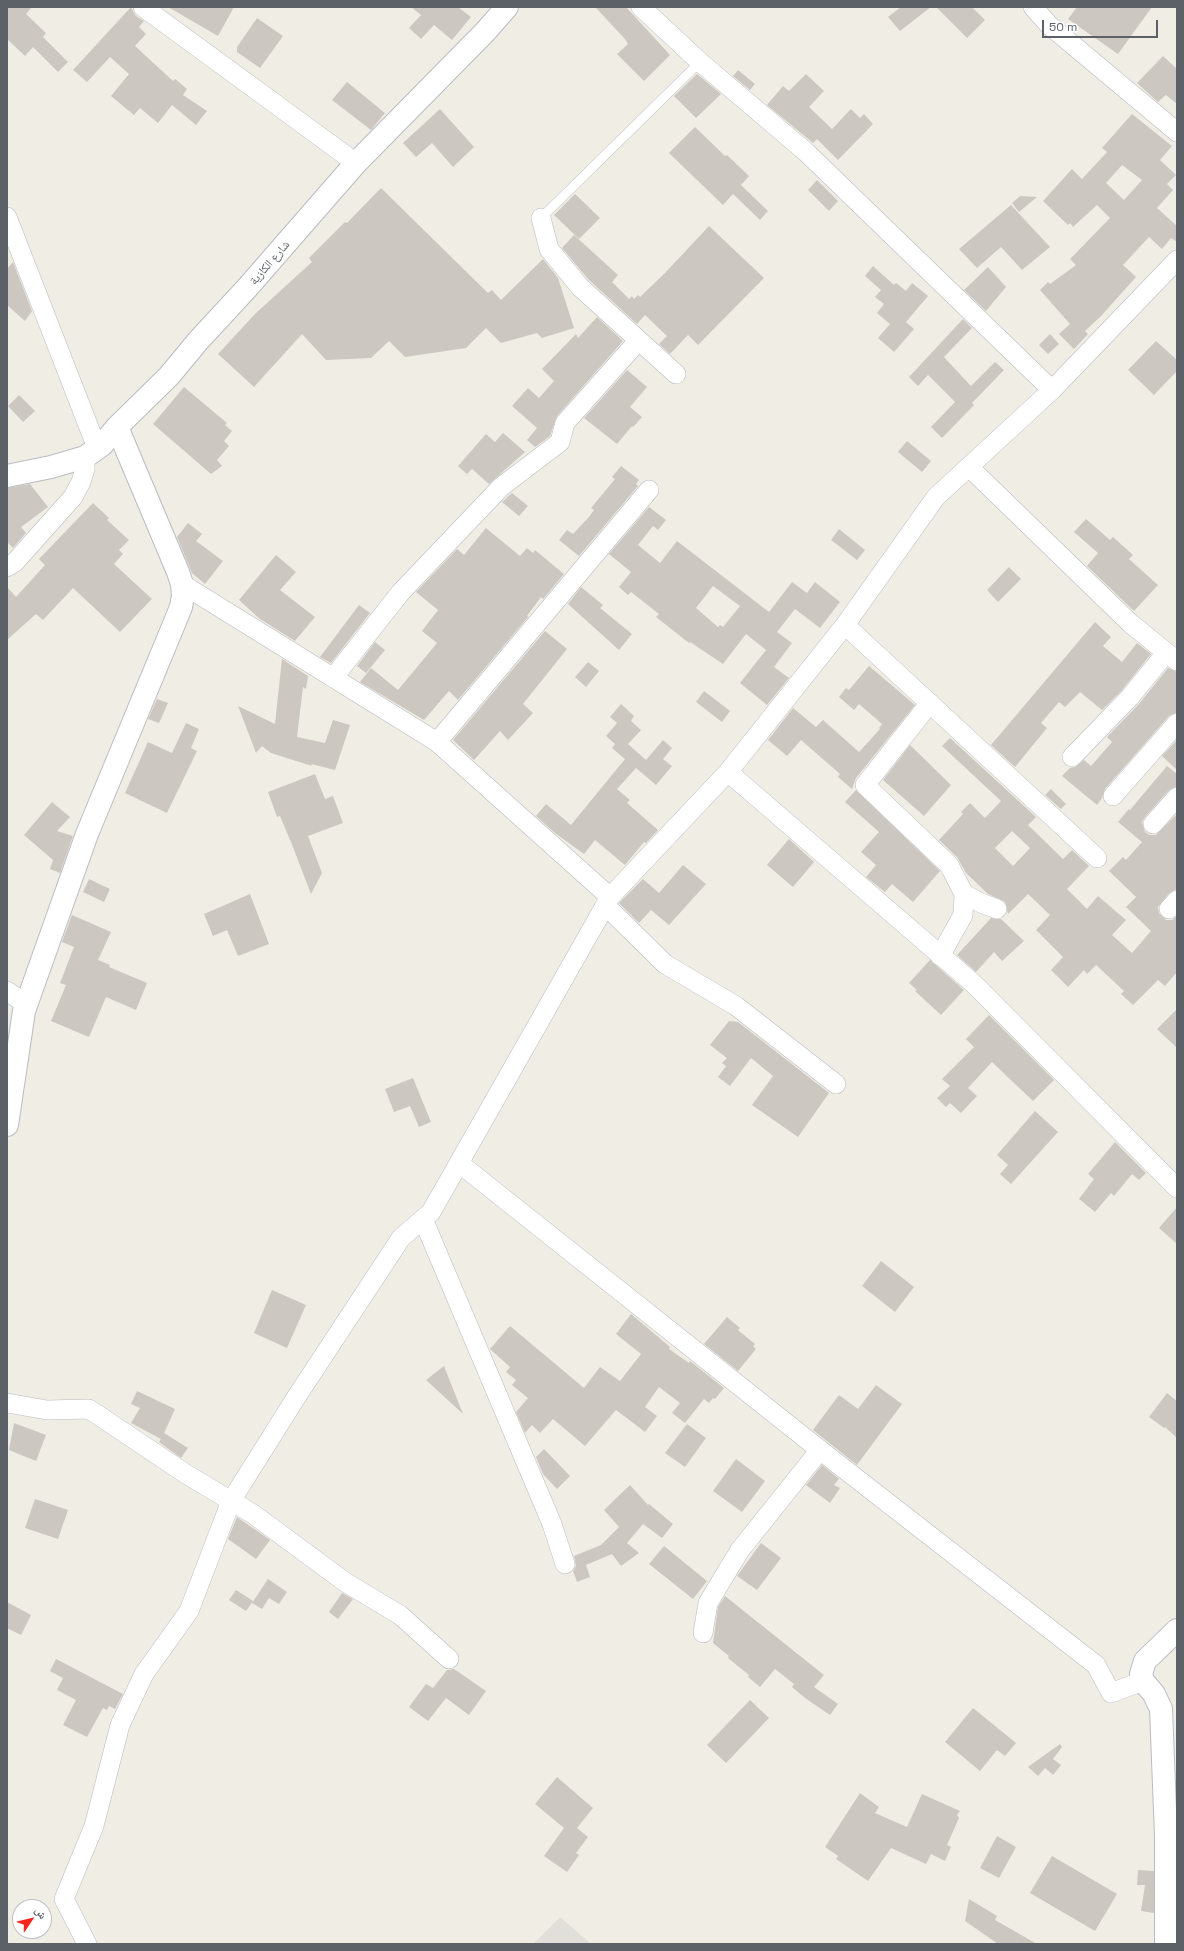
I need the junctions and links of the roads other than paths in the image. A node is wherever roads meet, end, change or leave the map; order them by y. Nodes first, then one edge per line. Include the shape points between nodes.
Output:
1 (144, 7) edge
2 (506, 7) edge
3 (641, 7) edge
4 (1033, 7) edge
5 (700, 62) junction
6 (1177, 132) edge
7 (356, 163) junction
8 (7, 217) edge
9 (541, 218) joint
10 (1177, 260) edge
11 (638, 341) junction
12 (676, 374) dead end
13 (1052, 390) junction
14 (117, 427) junction
15 (91, 453) junction
16 (969, 466) junction
17 (7, 476) edge
18 (649, 490) dead end
19 (7, 567) edge
20 (182, 584) junction
21 (845, 625) junction
22 (1172, 657) edge
23 (334, 678) junction
24 (930, 703) junction
25 (1177, 723) edge
26 (437, 742) junction
27 (1072, 757) dead end
28 (728, 772) junction
29 (1113, 796) dead end
30 (1177, 797) edge
31 (1153, 824) dead end
32 (1097, 858) dead end
33 (964, 894) junction
34 (608, 901) junction
35 (997, 908) dead end
36 (940, 956) junction
37 (7, 990) edge
38 (27, 1005) junction
39 (836, 1084) dead end
40 (7, 1125) edge
41 (459, 1163) junction
42 (1177, 1188) edge
43 (423, 1219) junction
44 (7, 1403) edge
45 (820, 1450) junction
46 (231, 1501) junction
47 (565, 1564) dead end
48 (1177, 1630) edge
49 (703, 1633) dead end
50 (449, 1659) dead end
51 (1143, 1681) junction
52 (87, 1944) edge
53 (1166, 1944) edge

1 - 7 street
2 - 7 street, شارع الكازية
3 - 5 street
4 - 6 street via 1049,25
5 - 9 lane
5 - 13 street via 806,152
7 - 14 street, شارع الكازية via 169,376
8 - 15 street
9 - 11 street via 549,249 580,287
10 - 13 street
11 - 12 street
11 - 23 street via 565,422 560,442 501,487 401,592 356,646
13 - 16 street
14 - 15 street, شارع الكازية via 102,445
14 - 20 street
15 - 17 street, شارع الكازية via 51,467
15 - 19 street via 73,498 15,562
16 - 21 street via 936,497
16 - 22 street via 1130,623
18 - 26 street
20 - 23 street
20 - 38 street via 181,607 87,834
21 - 24 street
21 - 28 street
22 - 27 street via 1130,696
23 - 26 street
24 - 32 street
24 - 33 street via 865,785 949,864
25 - 29 street
26 - 34 street
28 - 34 street
28 - 36 street
30 - 31 street
33 - 35 street
33 - 36 street via 963,915
34 - 39 street via 665,964 736,1006
34 - 41 street
36 - 42 street via 974,984
37 - 38 street
38 - 40 street
41 - 43 street via 431,1212
41 - 45 street
43 - 46 street via 401,1238
43 - 47 street via 552,1524
44 - 46 street via 47,1410 89,1409
45 - 49 street via 740,1550 708,1603
45 - 51 street via 1096,1665 1111,1693
46 - 50 street via 253,1514 344,1582 400,1615
46 - 52 street via 189,1612 144,1674 120,1725 94,1826 64,1899
48 - 51 street via 1145,1661 1141,1674
51 - 53 street via 1156,1697 1161,1709 1166,1836

